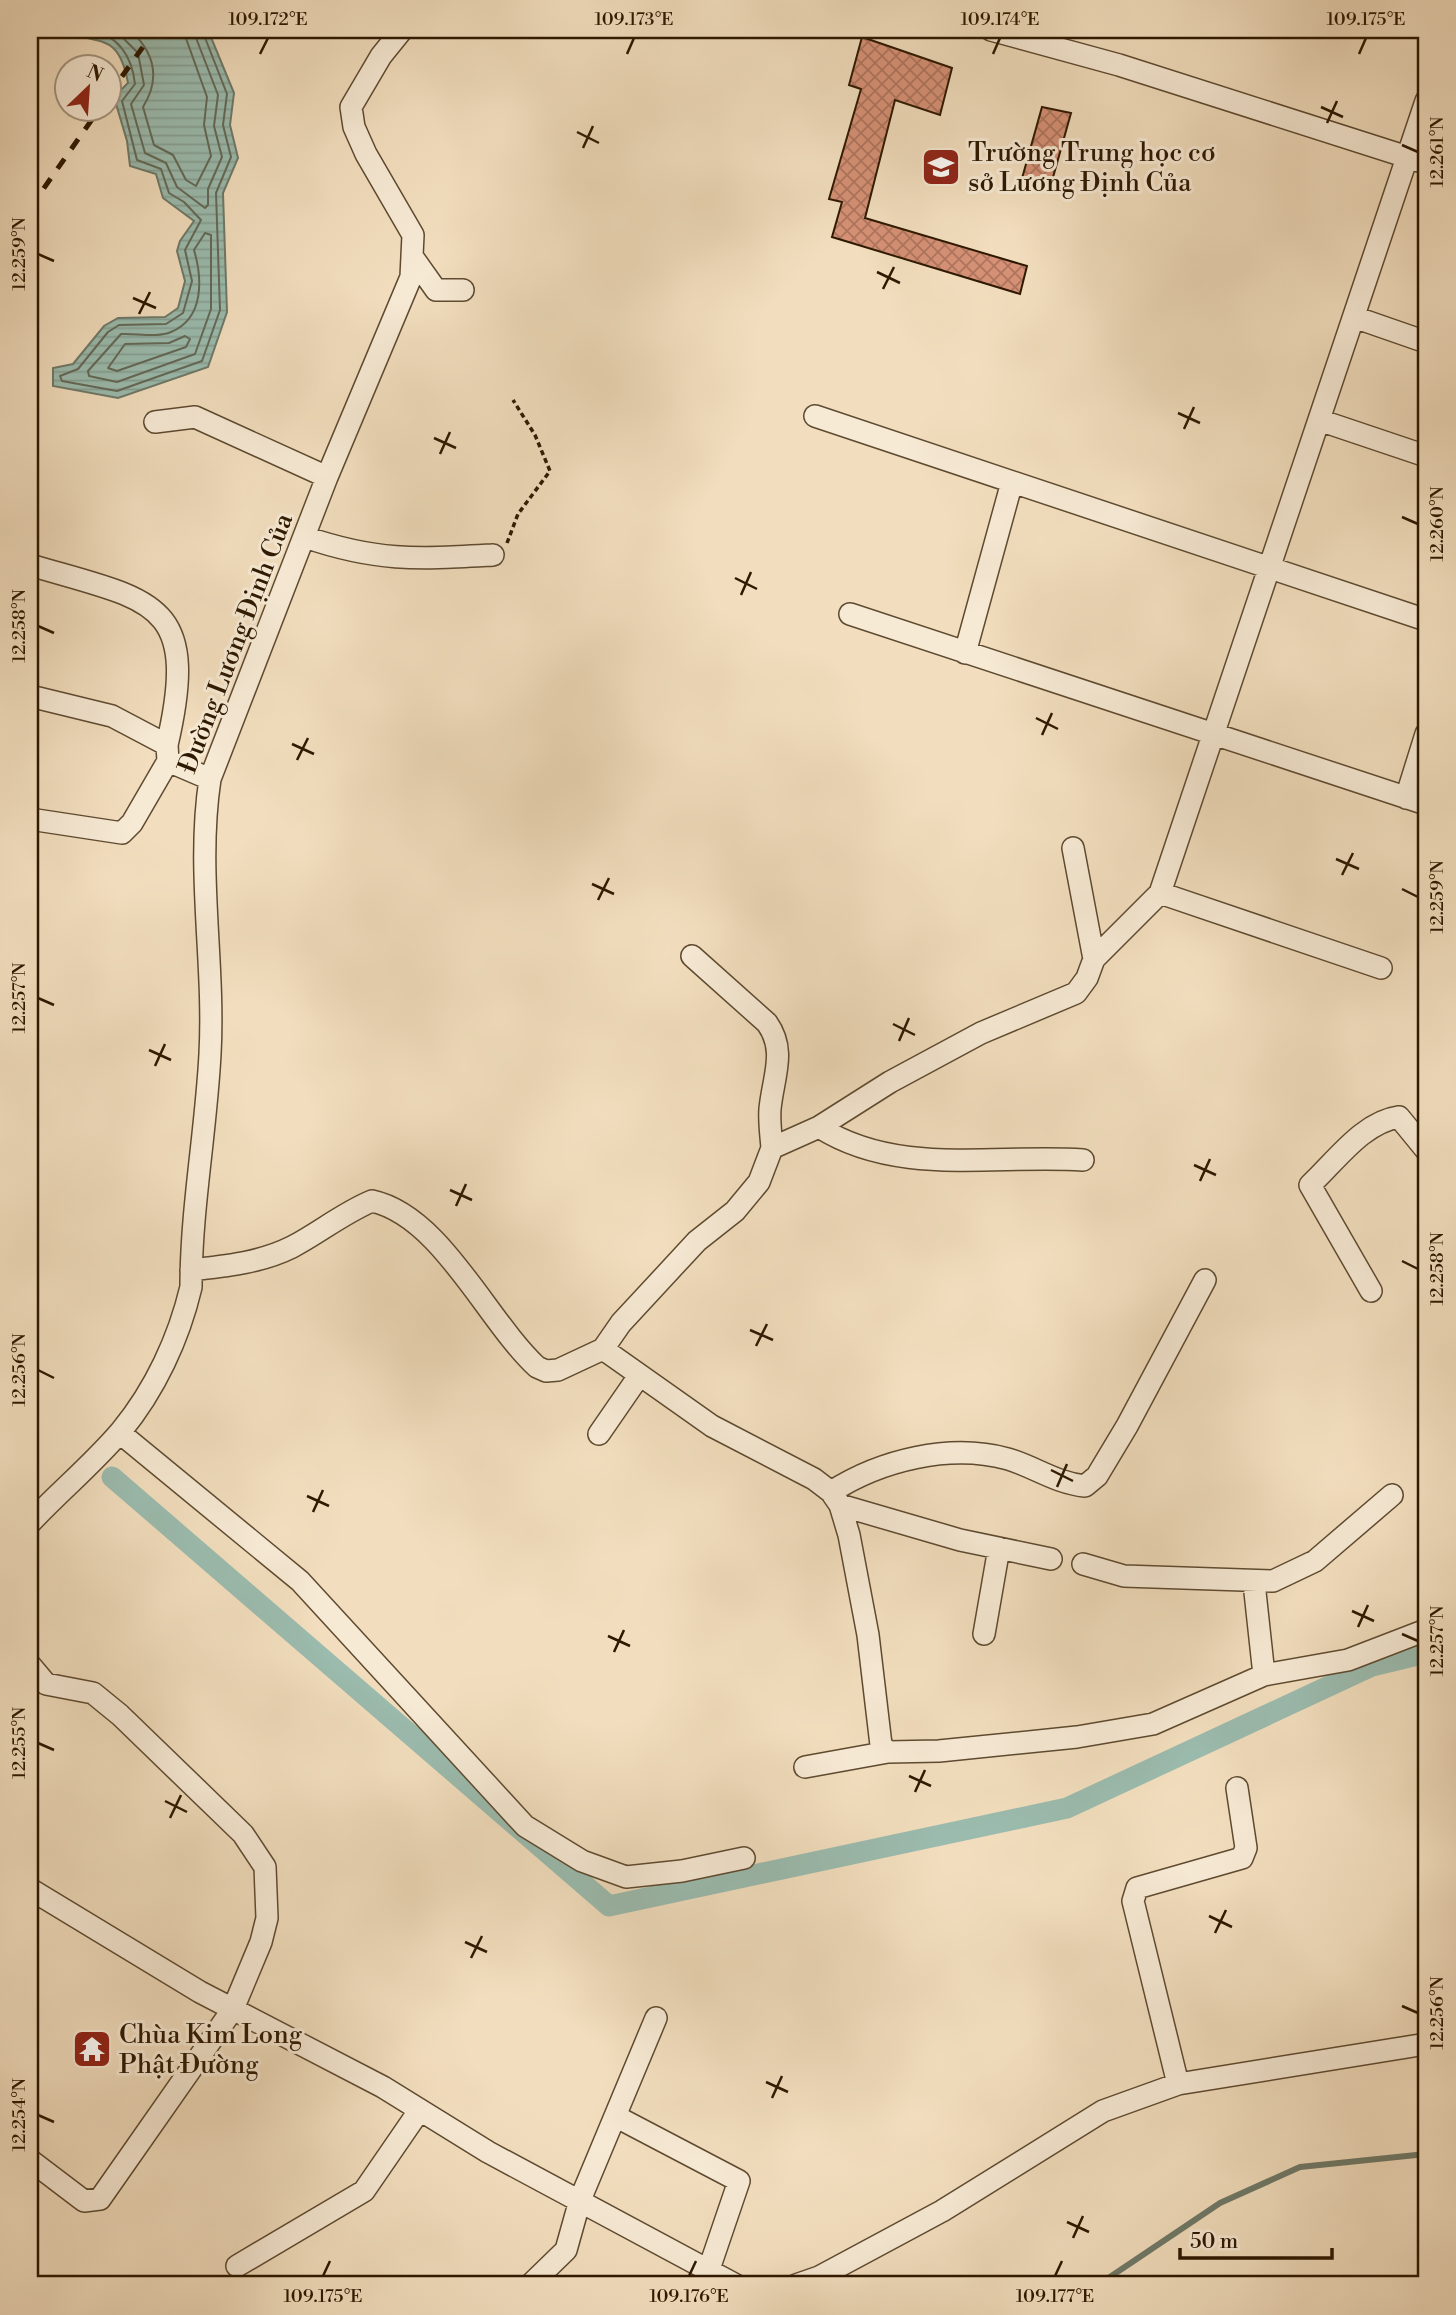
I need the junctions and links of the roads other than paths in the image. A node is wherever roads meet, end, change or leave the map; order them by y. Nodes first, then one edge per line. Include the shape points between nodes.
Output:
1 (402, 30) edge
2 (991, 30) edge
3 (1426, 101) edge
4 (1417, 160) edge
5 (414, 259) junction
6 (463, 290) dead end
7 (1354, 317) junction
8 (1426, 342) edge
9 (815, 416) dead end
10 (1319, 420) junction
11 (155, 422) dead end
12 (1426, 456) edge
13 (327, 477) junction
14 (1012, 482) junction
15 (305, 537) junction
16 (492, 555) road end
17 (30, 565) edge
18 (1269, 568) junction
19 (850, 614) dead end
20 (1426, 620) edge
21 (965, 653) junction
22 (30, 695) edge
23 (1426, 734) edge
24 (1212, 736) junction
25 (168, 753) junction
26 (210, 779) junction
27 (1416, 801) edge
28 (30, 819) edge
29 (1073, 848) dead end
30 (1160, 893) junction
31 (692, 956) dead end
32 (1094, 959) junction
33 (1381, 968) dead end
34 (819, 1127) junction
35 (772, 1148) junction
36 (1426, 1150) edge
37 (1083, 1160) dead end
38 (191, 1270) junction
39 (1205, 1280) dead end
40 (1371, 1291) dead end
41 (603, 1349) junction
42 (639, 1376) junction
43 (120, 1433) junction
44 (599, 1434) dead end
45 (1392, 1495) dead end
46 (835, 1498) junction
47 (30, 1523) edge
48 (999, 1548) junction
49 (1051, 1559) dead end
50 (1083, 1564) dead end
51 (1254, 1583) junction
52 (1426, 1629) edge
53 (984, 1634) dead end
54 (30, 1665) edge
55 (1264, 1675) junction
56 (888, 1752) junction
57 (805, 1767) dead end
58 (1237, 1788) dead end
59 (744, 1858) dead end
60 (30, 1889) edge
61 (233, 2009) junction
62 (656, 2018) dead end
63 (1426, 2044) edge
64 (1178, 2084) junction
65 (419, 2111) junction
66 (615, 2116) junction
67 (30, 2160) edge
68 (580, 2200) junction
69 (237, 2266) dead end
70 (708, 2272) junction
71 (530, 2285) edge
72 (736, 2285) edge
73 (796, 2285) edge

1 - 5 street, Đường Lương Định Của via 351,107 366,154 410,227
2 - 4 street via 1119,65
3 - 4 street
4 - 7 street
5 - 6 street via 436,290
5 - 13 street, Đường Lương Định Của via 411,277
7 - 8 street
7 - 10 street
9 - 14 street
10 - 12 street
10 - 18 street
11 - 13 street via 195,417
13 - 15 street, Đường Lương Định Của
14 - 18 street
14 - 21 street
15 - 16 street via 342,550 404,560
15 - 26 street, Đường Lương Định Của
17 - 25 street via 138,600 161,614 172,632 178,676
18 - 20 street
18 - 24 street
19 - 21 street
21 - 24 street
22 - 25 street via 112,716
23 - 27 street
24 - 27 street
24 - 30 street
25 - 26 street
25 - 28 street via 132,823 122,833
26 - 38 street, Đường Lương Định Của via 205,810 205,904 210,1054
29 - 32 street
30 - 32 street
30 - 33 street
31 - 35 street via 776,1036
32 - 34 street via 1076,993 981,1033
34 - 35 street
34 - 37 street via 858,1147 905,1157
35 - 41 street via 759,1182 735,1211 697,1241
36 - 40 street via 1399,1117 1384,1119 1310,1185
38 - 41 street via 239,1265 280,1252 372,1201 387,1204 438,1246 537,1367 558,1370
38 - 43 street, Đường Lương Định Của via 188,1298 175,1337 151,1386
39 - 46 street via 1127,1426 1097,1476 1084,1486 1068,1485 1009,1460 964,1453 892,1464 855,1477
41 - 42 street
42 - 44 street
42 - 46 street via 712,1426 814,1479
43 - 47 street, Đường Lương Định Của
43 - 59 street via 300,1581 525,1826 582,1861 626,1877
45 - 51 street via 1315,1561 1273,1581
46 - 48 street
46 - 56 street via 849,1535 868,1635 881,1745
48 - 49 street
48 - 53 street
50 - 51 street via 1124,1576
51 - 55 street
52 - 55 street via 1348,1660
54 - 61 street via 46,1684 93,1693 120,1716 243,1834 265,1867 267,1918
55 - 56 street via 1153,1724 1077,1737
56 - 57 street
58 - 64 street via 1246,1847 1242,1858 1137,1888 1133,1901
60 - 61 street
61 - 65 street via 383,2087
61 - 67 street via 100,2199 84,2201
62 - 66 street
63 - 64 street
64 - 73 street via 1103,2111 942,2211
65 - 68 street
65 - 69 street via 365,2191
66 - 68 street
66 - 70 street via 739,2182
68 - 70 street
68 - 71 street via 566,2250
70 - 72 street

